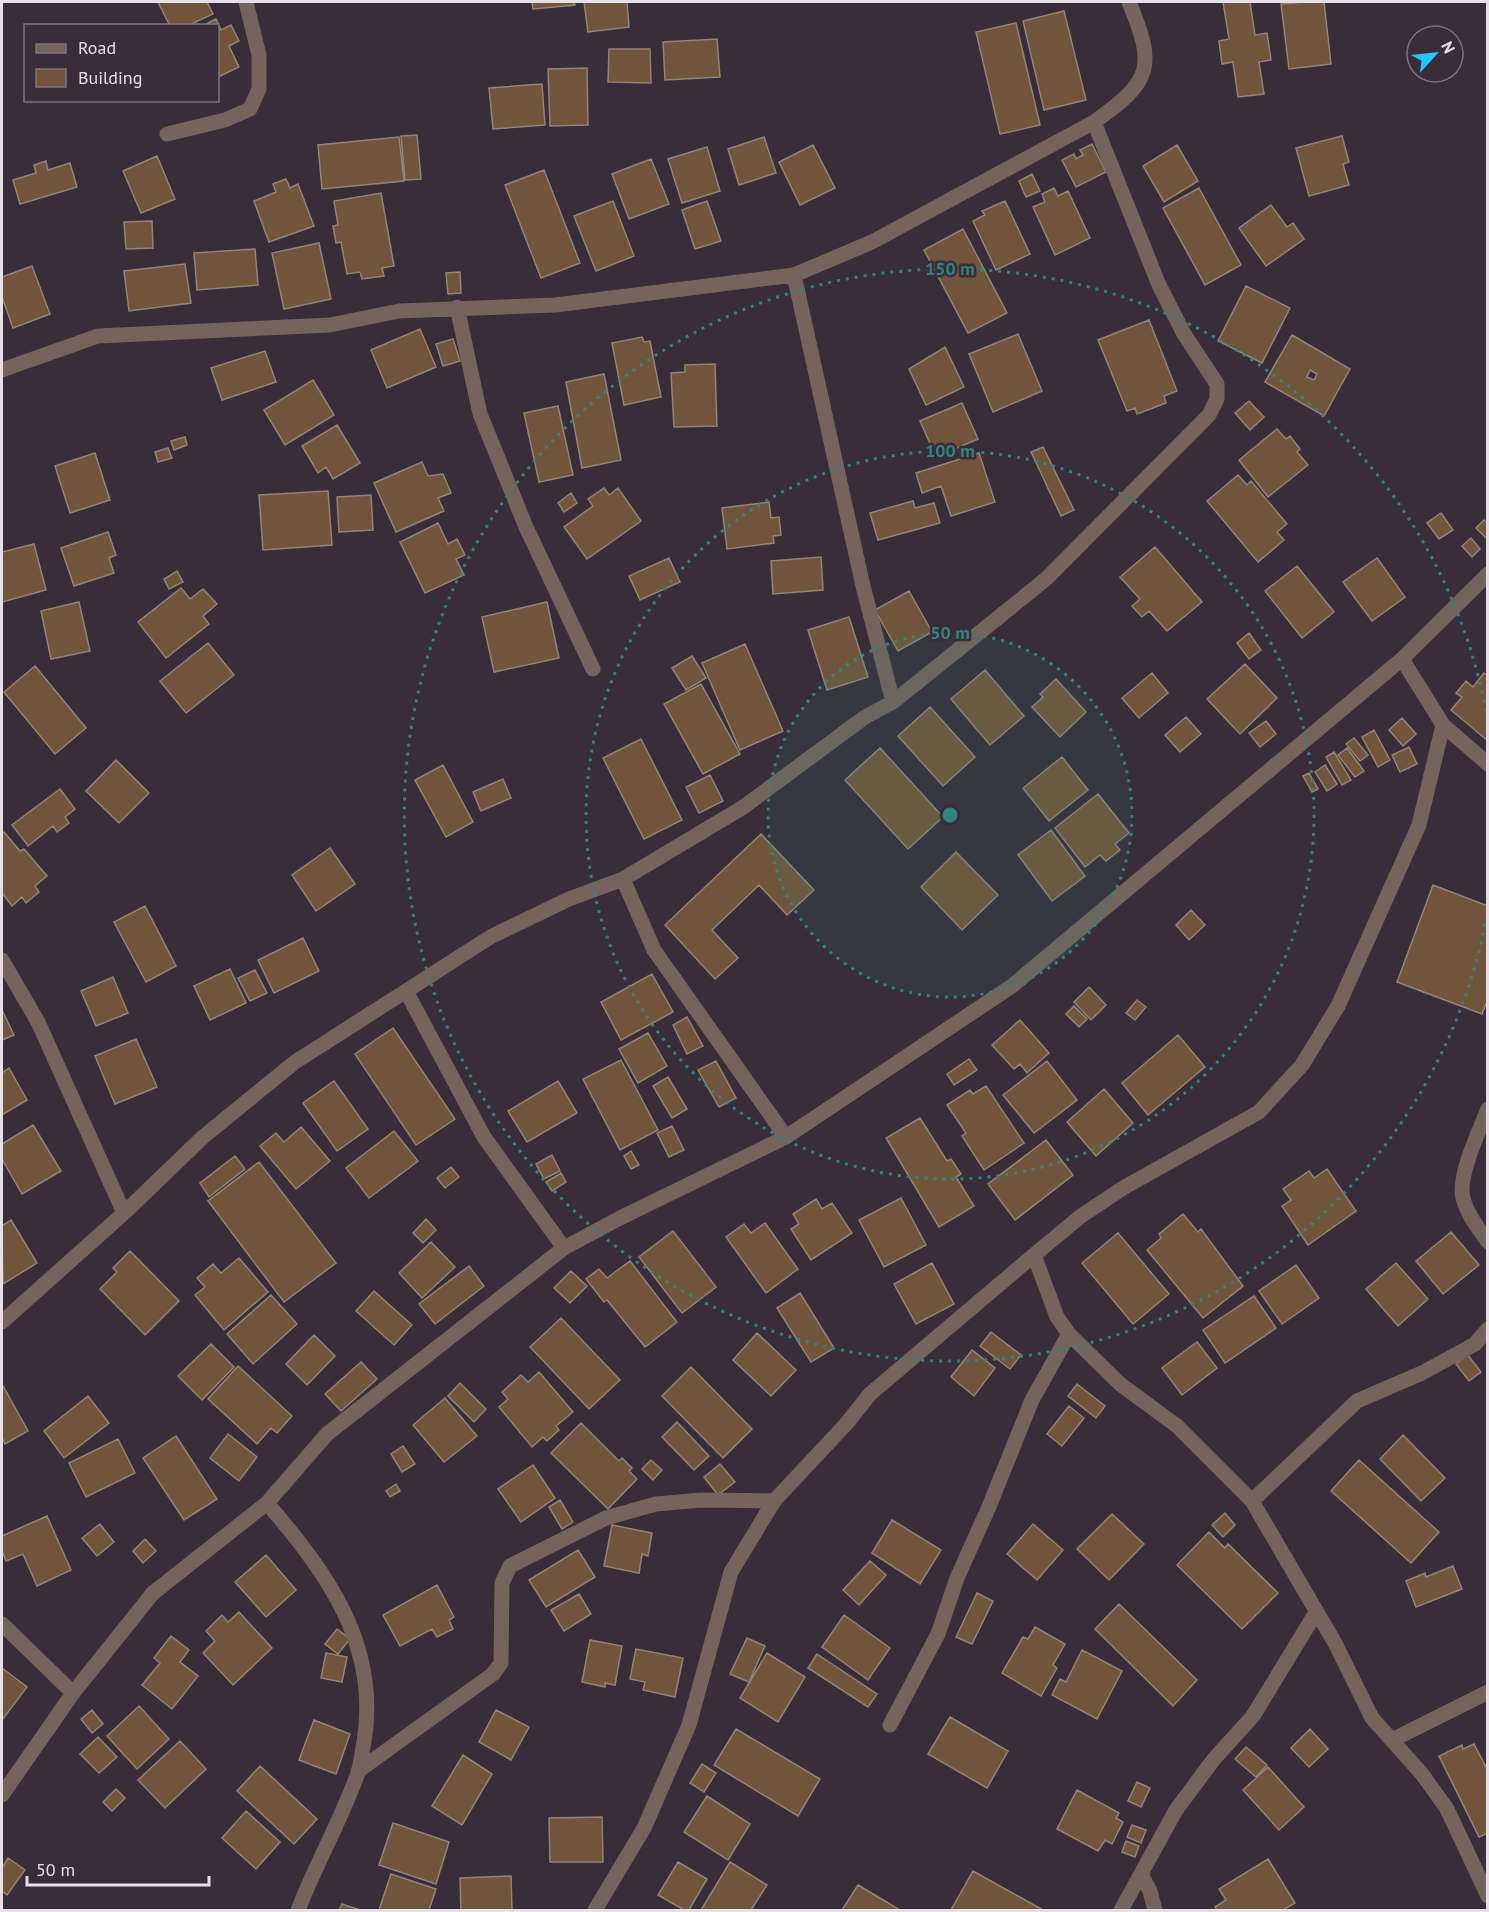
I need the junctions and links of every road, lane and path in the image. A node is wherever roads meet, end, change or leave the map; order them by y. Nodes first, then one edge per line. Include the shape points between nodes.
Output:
1 (246, 2) edge
2 (1129, 2) edge
3 (1094, 122) junction
4 (167, 134) dead end
5 (794, 275) junction
6 (457, 307) junction
7 (2, 370) edge
8 (1488, 574) edge
9 (1401, 659) junction
10 (593, 669) dead end
11 (893, 702) junction
12 (1443, 724) junction
13 (1488, 764) edge
14 (623, 879) junction
15 (2, 960) edge
16 (406, 991) junction
17 (1488, 1109) edge
18 (786, 1137) junction
19 (124, 1213) junction
20 (1488, 1242) edge
21 (564, 1248) junction
22 (1034, 1255) junction
23 (2, 1322) edge
24 (1488, 1329) edge
25 (1069, 1334) junction
26 (774, 1501) junction
27 (1252, 1502) junction
28 (267, 1503) junction
29 (1316, 1614) junction
30 (2, 1624) edge
31 (1488, 1692) edge
32 (73, 1693) junction
33 (890, 1725) dead end
34 (1392, 1740) junction
35 (358, 1771) junction
36 (2, 1795) edge
37 (1141, 1874) junction
38 (1488, 1896) edge
39 (297, 1911) edge
40 (595, 1911) edge
41 (1121, 1911) edge
42 (1155, 1911) edge

1 - 4 street via 259,55 259,89 250,109 225,120
2 - 3 street via 1145,39 1147,63 1139,84
3 - 5 street via 872,242
3 - 11 street via 1159,285 1184,334 1217,384 1217,399 1209,415 1183,443 1046,579
5 - 6 street via 555,305
5 - 11 street via 862,586
6 - 7 street via 399,311 330,325 98,336
6 - 10 street via 480,414 526,526
8 - 9 street
9 - 12 street
9 - 18 street via 1012,986
11 - 14 street via 866,717 742,808
12 - 13 street
12 - 22 street via 1419,825 1338,1006 1302,1065 1259,1112 1123,1188
14 - 16 street via 569,899 492,936
14 - 18 street via 654,950
15 - 19 street via 38,1022
16 - 19 street via 295,1062 203,1137
16 - 21 street via 484,1137
17 - 20 street via 1465,1171 1461,1195
18 - 21 street
19 - 23 street
21 - 28 street via 327,1434
22 - 25 street via 1057,1317
22 - 26 street via 870,1394
24 - 27 street via 1475,1344 1422,1373 1356,1401
25 - 27 street via 1119,1384 1177,1426
25 - 33 street via 1032,1400 957,1578 938,1634
26 - 35 street via 656,1504 606,1518 510,1566 502,1583 501,1663 492,1674
26 - 40 street via 731,1572 689,1725 644,1828
27 - 29 street
28 - 32 street via 153,1593
28 - 35 street via 306,1548 347,1612 362,1659 368,1714
29 - 34 street via 1335,1643 1372,1719
29 - 37 street via 1253,1716 1176,1810
30 - 32 street
31 - 34 street
32 - 36 street
34 - 38 street via 1447,1809
35 - 39 street
37 - 41 street
37 - 42 street

